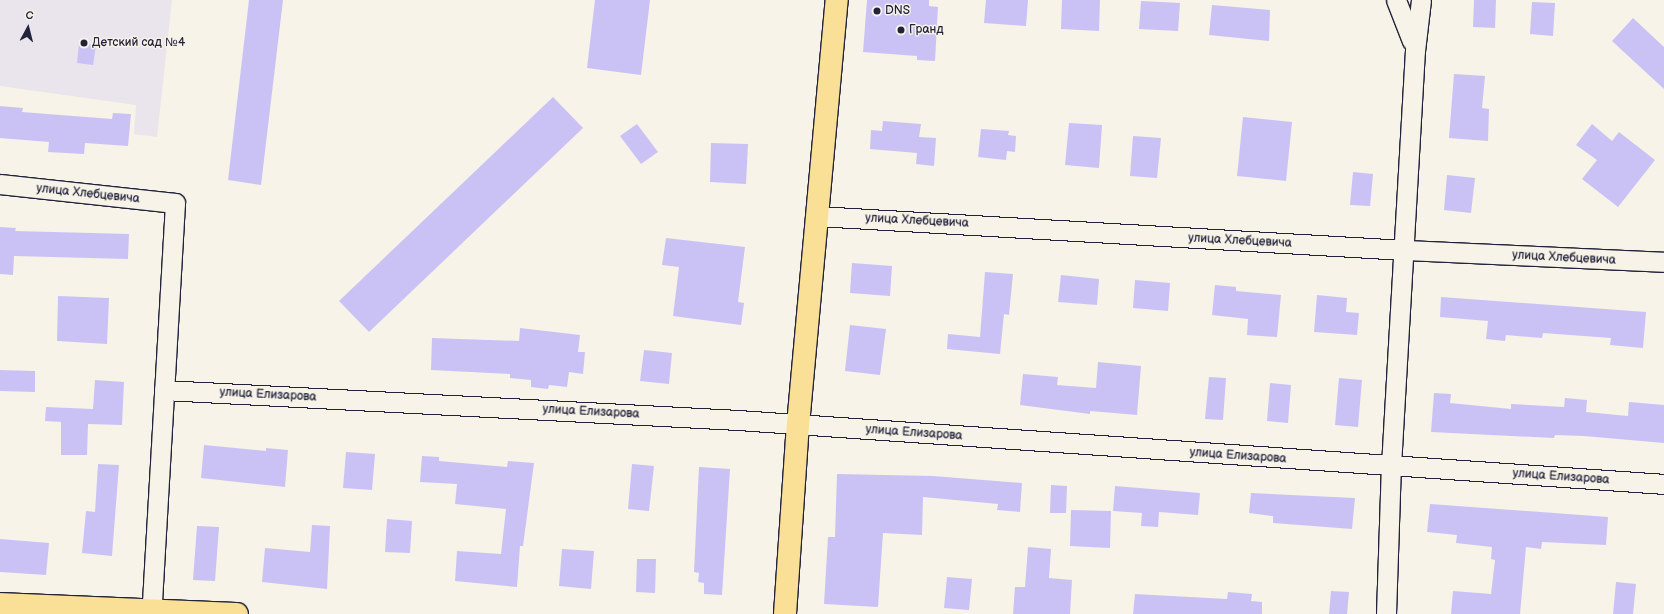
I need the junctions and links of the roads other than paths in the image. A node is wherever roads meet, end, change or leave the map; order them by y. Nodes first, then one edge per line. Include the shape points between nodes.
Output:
1 (837, 0) edge
2 (1396, 0) edge
3 (1421, 0) edge
4 (1415, 51) junction
5 (0, 184) edge
6 (816, 216) junction
7 (1404, 250) junction
8 (1664, 262) edge
9 (164, 390) junction
10 (798, 425) junction
11 (1391, 466) junction
12 (1664, 484) edge
13 (0, 604) edge
14 (151, 612) edge
15 (237, 614) edge
16 (785, 614) edge
17 (1386, 614) edge

1 - 6 main road
2 - 4 street
3 - 4 street
4 - 7 street
5 - 9 street, улица Хлебцевича via 175,203
6 - 7 street, улица Хлебцевича
6 - 10 main road
7 - 8 street, улица Хлебцевича
7 - 11 street
9 - 10 street, улица Елизарова via 412,401
9 - 14 street
10 - 11 street, улица Елизарова
10 - 16 main road
11 - 12 street, улица Елизарова
11 - 17 street
13 - 14 main road
14 - 15 main road

